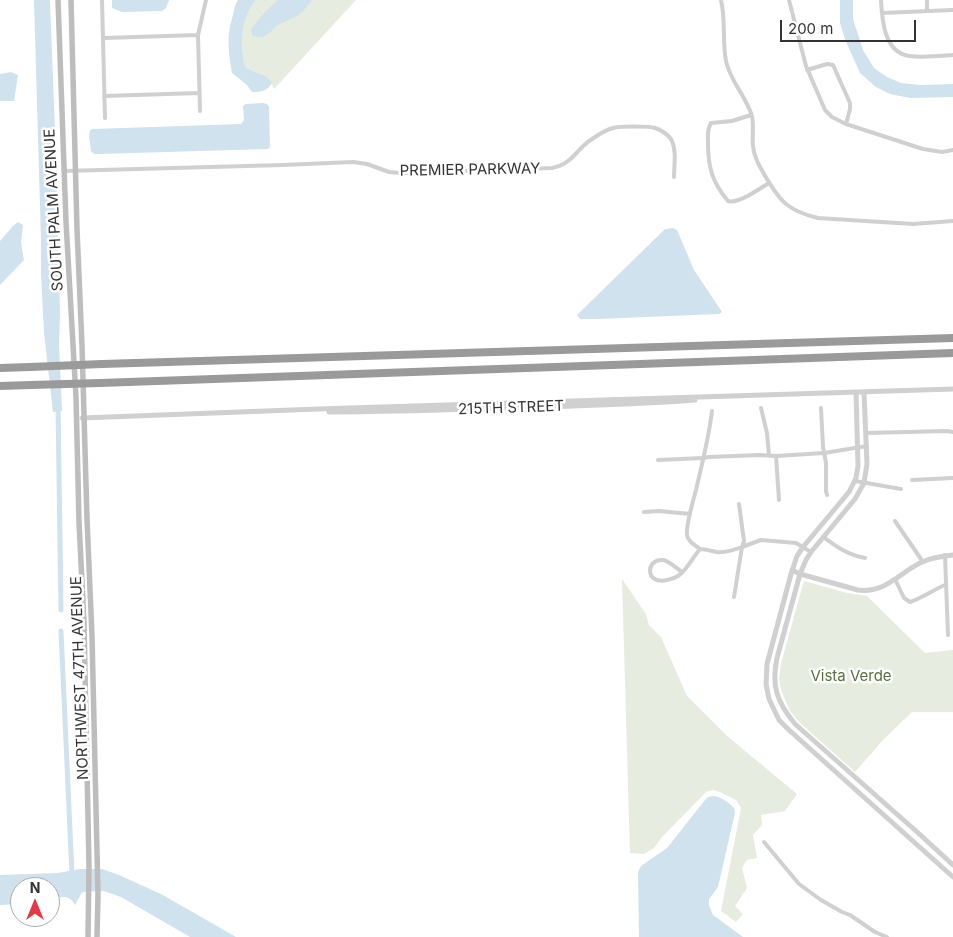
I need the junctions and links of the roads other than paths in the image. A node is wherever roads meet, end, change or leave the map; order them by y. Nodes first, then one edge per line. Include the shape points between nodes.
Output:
1 (58, 0) edge
2 (71, 0) edge
3 (102, 0) edge
4 (206, 0) edge
5 (722, 0) edge
6 (789, 0) edge
7 (882, 0) edge
8 (927, 0) edge
9 (953, 10) edge
10 (927, 11) junction
11 (882, 13) junction
12 (198, 35) junction
13 (104, 38) junction
14 (953, 55) edge
15 (807, 70) junction
16 (199, 93) junction
17 (104, 96) junction
18 (200, 111) dead end
19 (751, 115) junction
20 (105, 118) dead end
21 (846, 124) junction
22 (953, 150) edge
23 (64, 171) junction
24 (75, 171) junction
25 (674, 178) dead end
26 (769, 183) junction
27 (953, 221) edge
28 (953, 338) edge
29 (953, 353) edge
30 (0, 368) edge
31 (0, 386) edge
32 (953, 389) edge
33 (856, 392) junction
34 (864, 392) junction
35 (761, 408) dead end
36 (821, 408) dead end
37 (712, 411) dead end
38 (77, 418) junction
39 (84, 418) junction
40 (953, 432) edge
41 (866, 433) junction
42 (867, 446) junction
43 (858, 447) junction
44 (824, 453) junction
45 (769, 456) junction
46 (776, 456) junction
47 (703, 458) junction
48 (658, 460) dead end
49 (953, 478) edge
50 (855, 480) junction
51 (912, 480) dead end
52 (864, 483) junction
53 (901, 489) dead end
54 (827, 496) dead end
55 (779, 500) dead end
56 (739, 504) dead end
57 (644, 512) dead end
58 (690, 514) junction
59 (896, 522) dead end
60 (823, 537) junction
61 (742, 547) junction
62 (803, 547) junction
63 (700, 548) junction
64 (811, 552) junction
65 (953, 555) edge
66 (945, 556) junction
67 (865, 558) dead end
68 (923, 562) junction
69 (792, 570) junction
70 (682, 572) junction
71 (800, 574) junction
72 (895, 579) junction
73 (946, 585) junction
74 (734, 597) dead end
75 (948, 635) dead end
76 (764, 842) dead end
77 (953, 865) edge
78 (953, 877) edge
79 (88, 937) edge
80 (97, 937) edge
81 (887, 937) edge

1 - 23 main road, SOUTH PALM AVENUE
2 - 24 main road, SOUTH PALM AVENUE
3 - 13 street
4 - 12 street
5 - 19 street via 726,61
6 - 15 street
7 - 11 street
8 - 10 street
9 - 10 street
10 - 11 street
11 - 14 street via 884,28 897,51 911,56
12 - 13 street
12 - 16 street
13 - 17 street
15 - 21 street via 825,110
15 - 21 street via 833,65 850,103
16 - 17 street
16 - 18 street
17 - 20 street
19 - 26 street via 755,155
19 - 26 street via 711,123 708,160 714,180 728,201 738,201
21 - 22 street via 923,150
23 - 24 street, PREMIER PARKWAY
23 - 38 main road, SOUTH PALM AVENUE
24 - 25 street, PREMIER PARKWAY via 352,162 389,172 552,168 568,162 589,141 614,128 654,128 670,138
24 - 39 main road, SOUTH PALM AVENUE
26 - 27 street via 783,202 808,216 914,224
28 - 30 highway, bridge
29 - 31 highway, bridge
32 - 34 street, 215TH STREET
33 - 34 street, 215TH STREET
33 - 39 street, 215TH STREET
33 - 43 street
34 - 41 street
35 - 45 street
36 - 44 street
37 - 47 street
38 - 39 street, 215TH STREET
38 - 79 main road, NORTHWEST 47TH AVENUE via 84,623
39 - 80 main road, NORTHWEST 47TH AVENUE via 92,636
40 - 41 street
41 - 42 street
42 - 43 street
42 - 52 street
43 - 44 street
43 - 50 street
44 - 46 street
44 - 54 street
45 - 46 street
45 - 47 street
46 - 55 street
47 - 48 street
47 - 58 street
49 - 51 street
50 - 52 street
50 - 62 street via 849,492
52 - 53 street
52 - 60 street via 855,500
56 - 61 street
57 - 58 street
58 - 63 street via 687,534 689,540
59 - 68 street
60 - 64 street
60 - 67 street via 843,551
61 - 62 street via 761,540 796,543
61 - 63 street via 729,552
61 - 74 street
62 - 64 street
62 - 69 street
63 - 70 street
64 - 71 street
65 - 66 street
66 - 68 street
66 - 73 street
68 - 72 street
69 - 71 street
69 - 78 street via 766,672 769,699 779,720
70 - 70 street via 676,577 656,580 650,570 656,561 661,560
71 - 72 street via 866,591 878,589
71 - 77 street via 774,671 781,705 795,724
72 - 73 street via 904,598 910,602
73 - 75 street
76 - 81 street via 800,884 821,900

